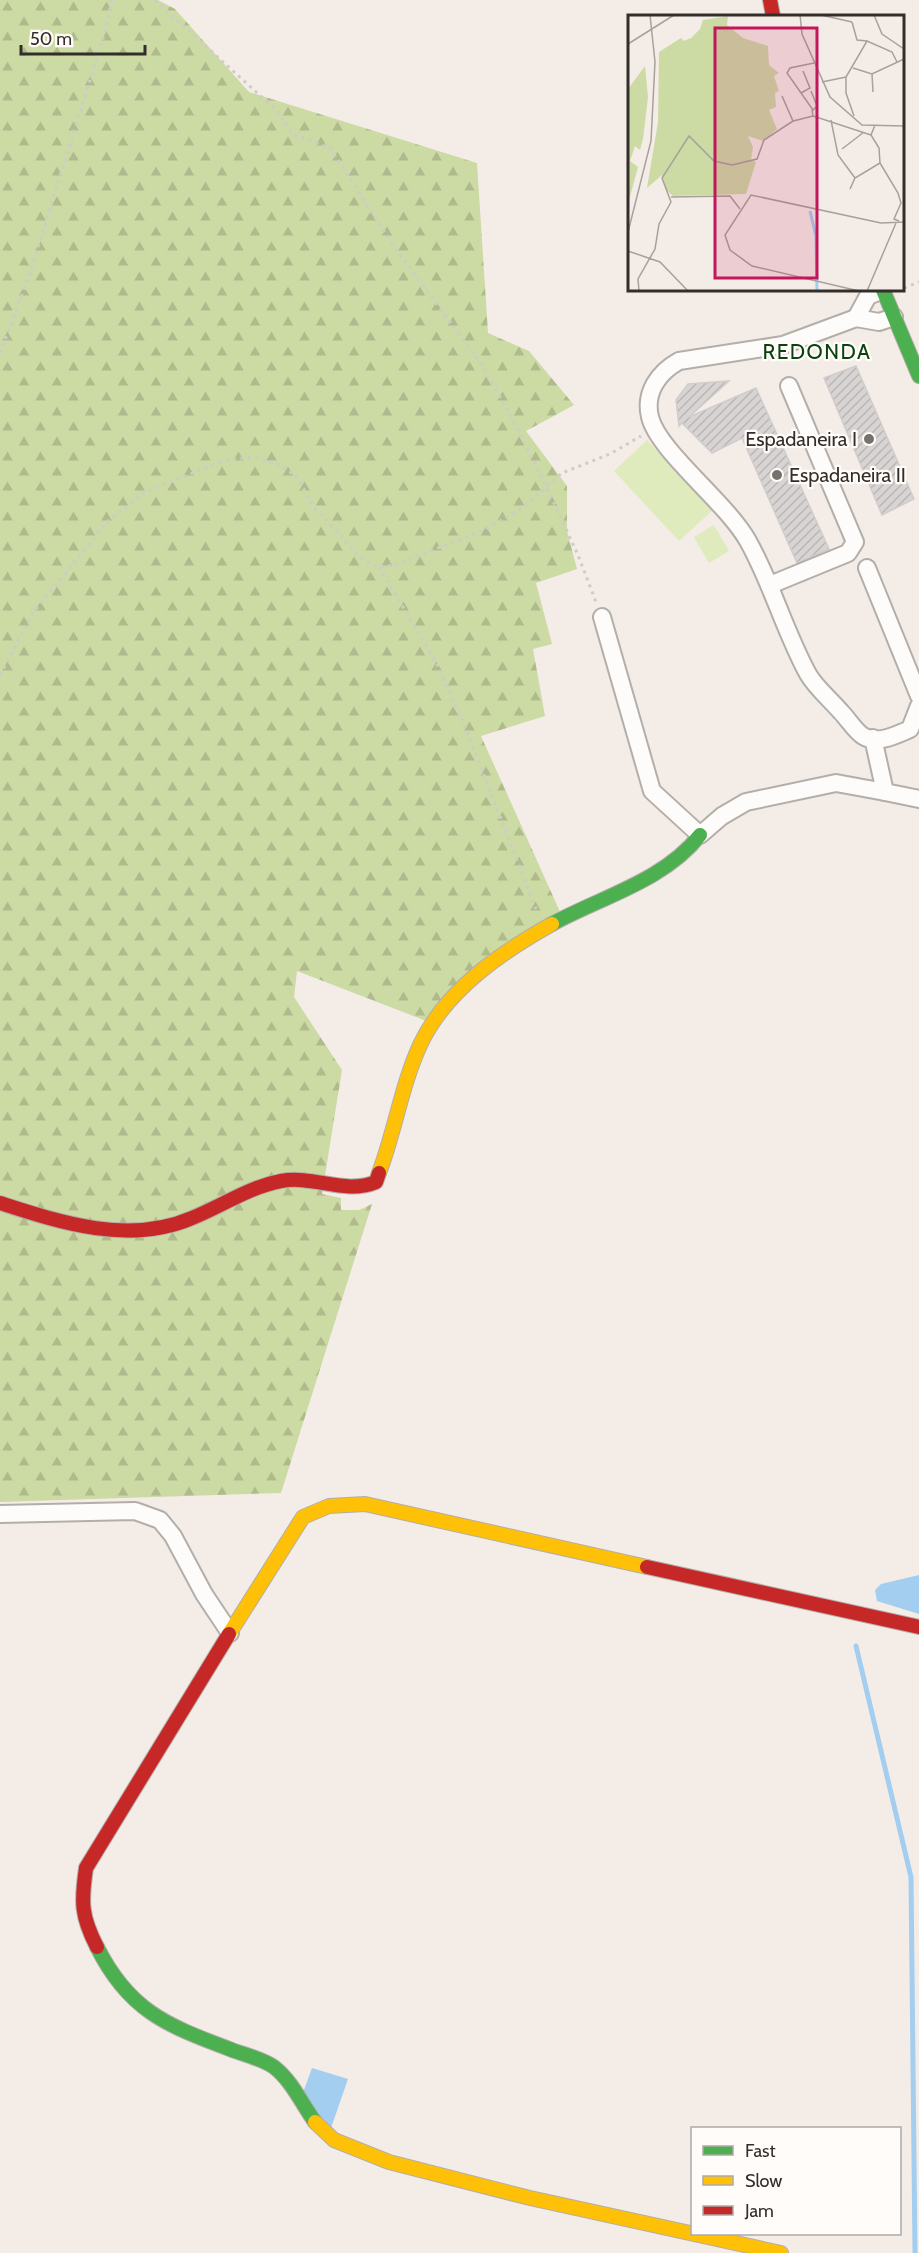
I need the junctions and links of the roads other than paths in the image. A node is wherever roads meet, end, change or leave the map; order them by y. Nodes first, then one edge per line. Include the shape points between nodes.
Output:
1 (770, 0) edge
2 (773, 15) edge
3 (880, 291) edge
4 (883, 291) edge
5 (892, 311) junction
6 (856, 318) junction
7 (919, 376) edge
8 (789, 386) dead end
9 (867, 568) dead end
10 (770, 585) junction
11 (602, 617) road end
12 (919, 696) edge
13 (919, 706) edge
14 (873, 738) junction
15 (885, 792) junction
16 (919, 799) edge
17 (700, 835) junction
18 (0, 1203) edge
19 (0, 1514) edge
20 (919, 1627) edge
21 (230, 1633) junction
22 (691, 2233) edge
23 (699, 2235) edge
24 (781, 2253) edge

1 - 2 street
3 - 6 street via 868,296
4 - 5 street
5 - 6 street via 879,322
5 - 7 street
6 - 10 street via 783,345 679,361 666,368 650,393 654,428 734,518
8 - 10 street via 855,542 849,553
9 - 12 street
10 - 14 street via 809,676 863,736
11 - 17 street via 652,791
13 - 14 street via 910,729 881,740
14 - 15 street
15 - 16 street
15 - 17 street via 836,783 746,802
17 - 18 street via 668,867 544,927 501,956 443,1009 414,1062 376,1182 366,1188 310,1179 279,1182 245,1192 178,1225 151,1231 47,1219
19 - 21 street via 135,1511 160,1520
20 - 21 street via 365,1504 328,1506 303,1517
21 - 22 street via 86,1868 81,1902 86,1926 108,1969 135,2002 175,2029 271,2065 284,2074 308,2117 334,2140 387,2161 494,2190
23 - 24 street

